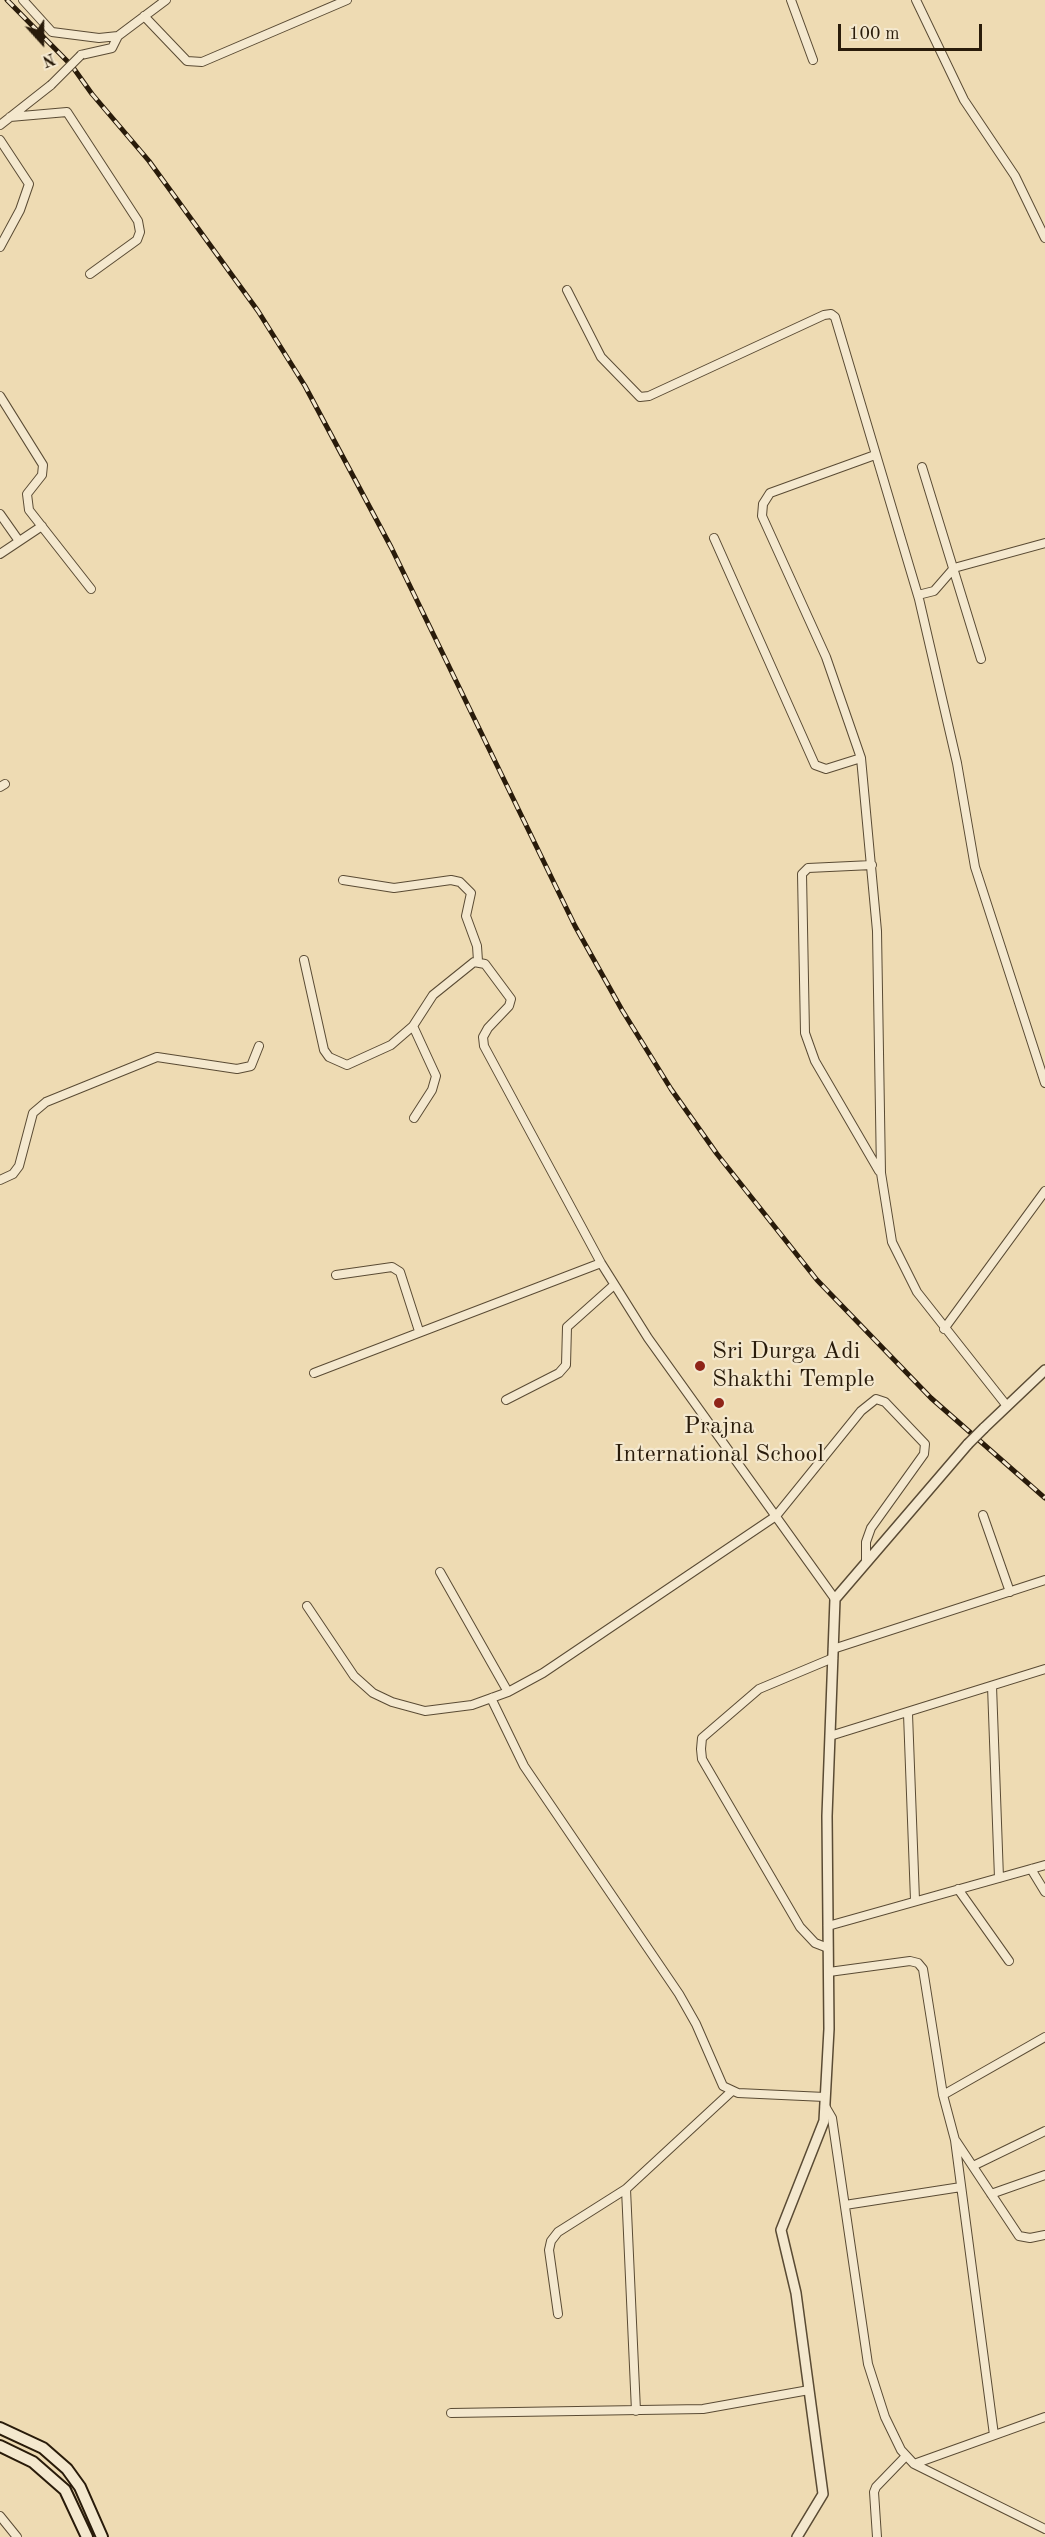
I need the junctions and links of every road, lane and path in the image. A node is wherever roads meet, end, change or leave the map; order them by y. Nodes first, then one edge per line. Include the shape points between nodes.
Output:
1 (23, 0) edge
2 (166, 0) edge
3 (347, 0) edge
4 (791, 0) edge
5 (916, 0) edge
6 (144, 16) junction
7 (118, 36) junction
8 (813, 60) dead end
9 (10, 117) junction
10 (0, 125) edge
11 (0, 140) edge
12 (1045, 238) edge
13 (0, 247) edge
14 (90, 274) dead end
15 (567, 291) dead end
16 (0, 396) edge
17 (875, 455) junction
18 (922, 467) dead end
19 (0, 514) edge
20 (42, 526) junction
21 (714, 538) dead end
22 (19, 541) junction
23 (1045, 543) edge
24 (0, 554) edge
25 (954, 568) junction
26 (91, 589) dead end
27 (918, 595) junction
28 (981, 659) dead end
29 (861, 758) junction
30 (872, 865) junction
31 (343, 880) dead end
32 (304, 960) dead end
33 (478, 961) junction
34 (413, 1026) junction
35 (260, 1046) dead end
36 (1045, 1083) edge
37 (414, 1118) dead end
38 (881, 1173) junction
39 (0, 1180) edge
40 (1045, 1191) edge
41 (601, 1263) junction
42 (336, 1275) dead end
43 (614, 1285) junction
44 (944, 1329) junction
45 (419, 1331) junction
46 (1045, 1370) edge
47 (314, 1373) dead end
48 (506, 1400) dead end
49 (1007, 1406) junction
50 (982, 1515) dead end
51 (776, 1516) junction
52 (866, 1562) junction
53 (440, 1572) dead end
54 (1045, 1580) edge
55 (1010, 1592) junction
56 (835, 1599) junction
57 (308, 1606) dead end
58 (833, 1653) junction
59 (1045, 1669) edge
60 (992, 1686) junction
61 (508, 1692) junction
62 (491, 1698) junction
63 (908, 1714) junction
64 (830, 1736) junction
65 (1045, 1865) edge
66 (1031, 1869) junction
67 (999, 1878) junction
68 (958, 1889) junction
69 (1045, 1892) edge
70 (915, 1900) junction
71 (828, 1926) junction
72 (828, 1948) junction
73 (1009, 1961) dead end
74 (829, 1972) junction
75 (1045, 2037) edge
76 (732, 2091) junction
77 (943, 2095) junction
78 (825, 2102) junction
79 (1045, 2131) edge
80 (955, 2140) junction
81 (972, 2166) junction
82 (1045, 2175) edge
83 (961, 2187) junction
84 (626, 2189) junction
85 (991, 2194) junction
86 (845, 2205) junction
87 (1045, 2235) edge
88 (558, 2314) dead end
89 (809, 2390) junction
90 (636, 2410) junction
91 (452, 2413) dead end
92 (1045, 2417) edge
93 (0, 2428) edge
94 (994, 2435) junction
95 (0, 2446) edge
96 (905, 2457) junction
97 (914, 2464) junction
98 (2, 2519) edge
99 (1045, 2529) edge
100 (17, 2537) edge
101 (87, 2537) edge
102 (102, 2537) edge
103 (797, 2537) edge
104 (877, 2537) edge

1 - 7 street via 52,32 99,38
2 - 6 street
3 - 6 street via 195,63 187,61
4 - 8 street
5 - 12 street via 964,100 1015,176
6 - 7 street
7 - 9 street, bridge via 112,48 81,55
9 - 10 street
9 - 14 street via 67,112 138,221 137,240
11 - 13 street via 28,184 20,210
15 - 17 street via 601,357 640,397 831,314
16 - 20 street via 43,465 42,475 27,494 29,510
17 - 27 street
17 - 29 street via 770,493 762,516 826,657
18 - 25 street
19 - 22 street
20 - 22 street
20 - 26 street
21 - 29 street via 815,765 826,769
22 - 24 street
23 - 25 street
25 - 27 street via 934,591
25 - 28 street
27 - 36 street via 957,763 975,867
29 - 30 street
30 - 38 street via 877,931
30 - 38 street via 808,868 802,874 805,1033 815,1061
31 - 33 street via 394,888 460,882 471,893 466,916
32 - 34 street via 324,1050 340,1064 347,1065 391,1045
33 - 34 street via 433,995
33 - 41 street via 511,999 488,1028 484,1046
34 - 37 street via 436,1076
35 - 39 street via 251,1066 237,1069 157,1058 46,1102 33,1113 19,1166
38 - 44 street via 892,1242 917,1292
40 - 44 street
41 - 43 street
41 - 45 street
42 - 45 street via 392,1267 400,1272
43 - 48 street via 567,1327 566,1365 559,1373
43 - 51 street
44 - 49 street
45 - 47 street
46 - 49 street
49 - 52 street, bridge via 968,1444
50 - 55 street
51 - 52 street via 869,1402 885,1402 925,1444 924,1454 871,1528
51 - 56 street
51 - 61 street via 543,1673
52 - 56 street
53 - 61 street
54 - 55 street
55 - 58 street
56 - 58 street
57 - 62 street via 354,1676 382,1697 425,1711 472,1705
58 - 64 street
58 - 72 street via 759,1689 702,1738 701,1749 702,1759 800,1927 807,1937
59 - 60 street
60 - 63 street
60 - 67 street
61 - 62 street
62 - 76 street via 524,1766 679,1994 723,2086
63 - 64 street
63 - 70 street
64 - 71 street
65 - 66 street
66 - 67 street
66 - 69 street
67 - 68 street
68 - 70 street
68 - 73 street
70 - 71 street
71 - 72 street
72 - 74 street
74 - 77 street via 918,1963 923,1969
74 - 78 street
75 - 77 street
76 - 78 street
76 - 84 street
77 - 80 street
78 - 86 street via 832,2118
78 - 89 street via 824,2121 781,2230 796,2293
79 - 81 street
80 - 81 street
80 - 83 street
81 - 85 street
82 - 85 street
83 - 86 street
83 - 94 street
84 - 88 street via 558,2232 551,2241
84 - 90 street
85 - 87 street via 1019,2236
86 - 96 street via 868,2364 885,2417
89 - 90 street via 703,2409
89 - 103 street via 823,2494
90 - 91 street
92 - 94 street
93 - 102 main road via 43,2448 68,2469
94 - 97 street
95 - 101 main road via 33,2462 65,2490
96 - 97 street
96 - 104 street via 874,2492
97 - 99 street
98 - 100 street

